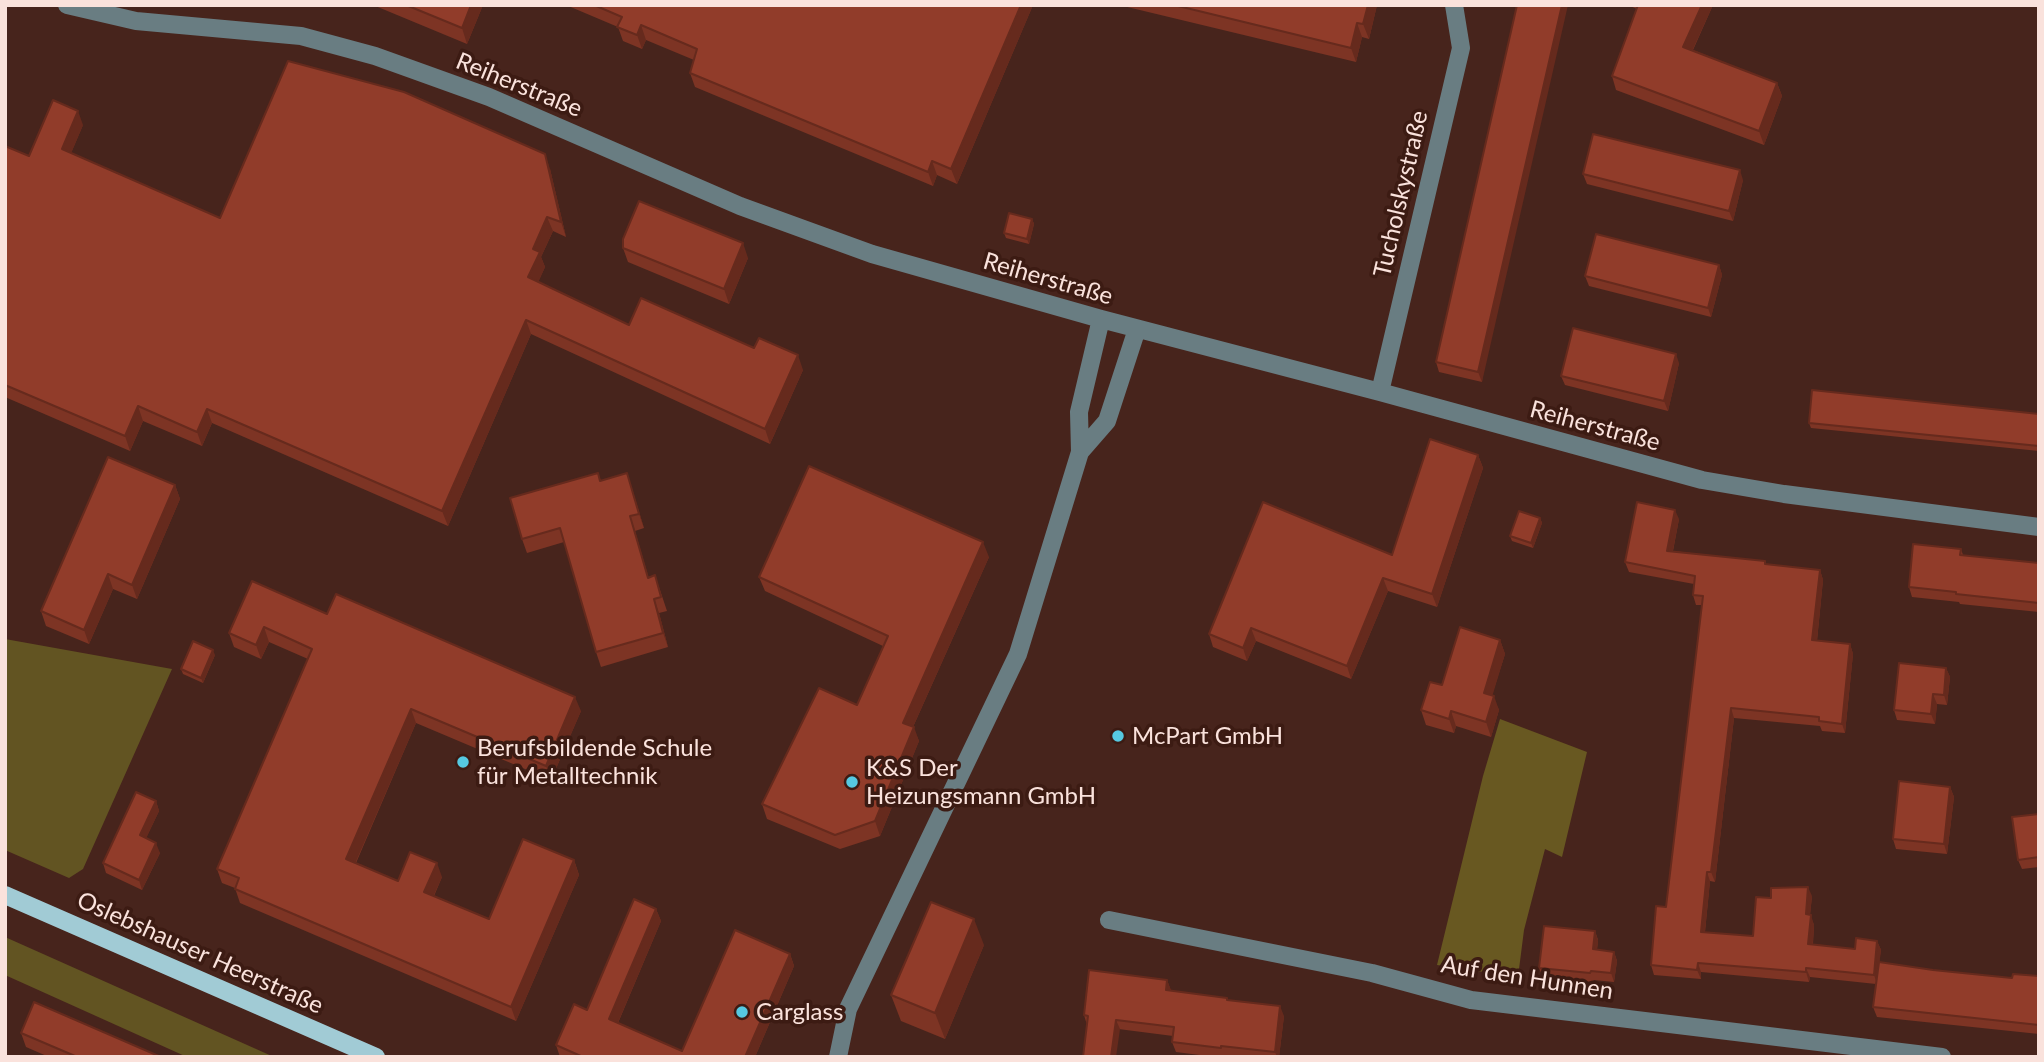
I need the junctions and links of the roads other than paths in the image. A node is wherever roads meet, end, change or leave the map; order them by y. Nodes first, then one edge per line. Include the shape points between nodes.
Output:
1 (67, 5) edge
2 (1454, 5) edge
3 (1101, 319) junction
4 (1137, 329) junction
5 (1380, 393) junction
6 (1080, 452) junction
7 (2039, 527) edge
8 (5, 895) edge
9 (1109, 920) dead end
10 (376, 1057) edge
11 (838, 1057) edge
12 (1942, 1057) edge

1 - 3 street, Reiherstraße via 136,21 301,36 375,56 489,97 740,206 872,254
2 - 5 street, Tucholskystraße via 1461,48
3 - 4 street, Reiherstraße
3 - 6 street via 1079,412
4 - 5 street, Reiherstraße
4 - 6 street via 1107,421
5 - 7 street, Reiherstraße via 1702,480
6 - 11 street via 1018,654 848,1009
8 - 10 main road, Oslebshauser Heerstraße
9 - 12 street, Auf den Hunnen via 1372,973 1471,1000

